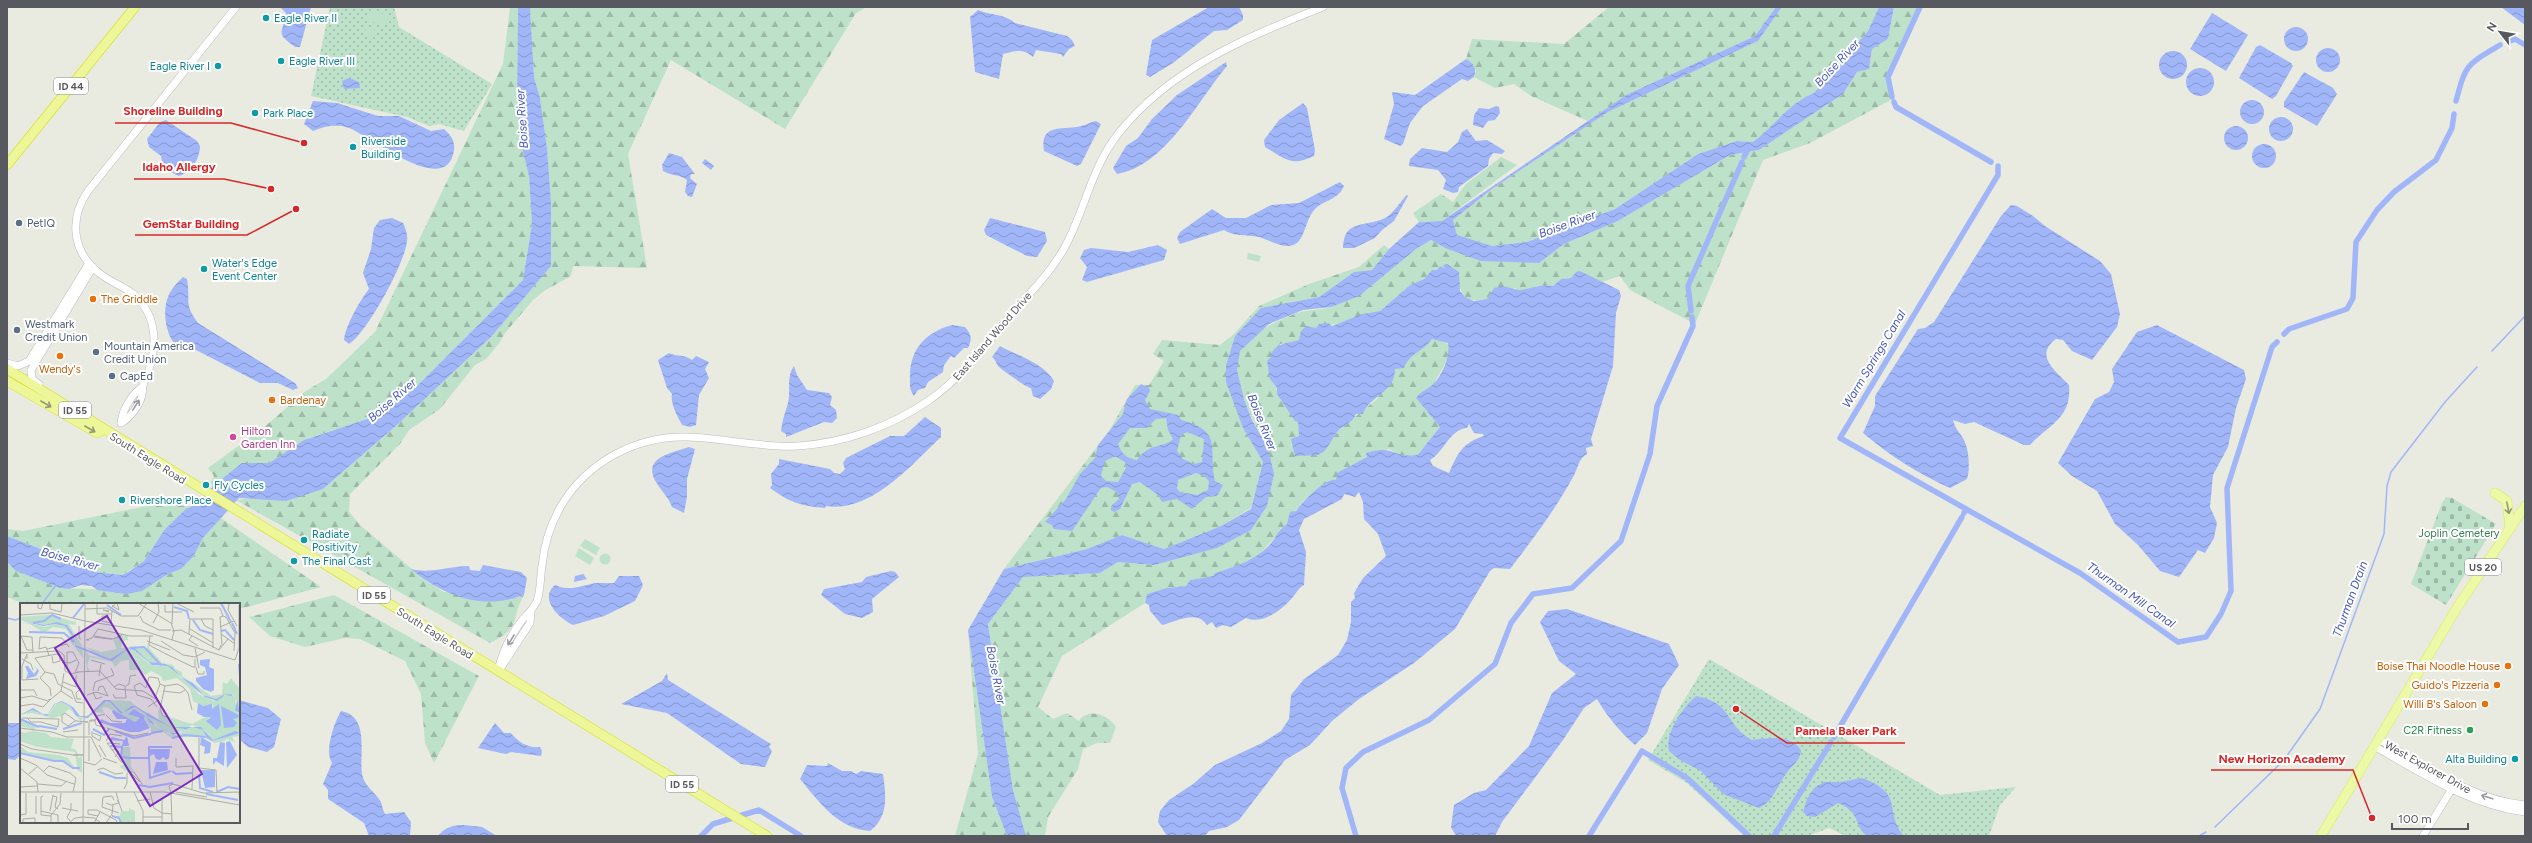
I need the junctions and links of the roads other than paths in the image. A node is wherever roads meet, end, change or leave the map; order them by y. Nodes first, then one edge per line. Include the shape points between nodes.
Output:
1 (134, 7) edge
2 (236, 7) edge
3 (1323, 7) edge
4 (7, 165) edge
5 (91, 265) junction
6 (7, 363) edge
7 (7, 369) edge
8 (10, 383) edge
9 (46, 393) junction
10 (104, 430) junction
11 (112, 435) junction
12 (2495, 493) dead end
13 (2525, 506) edge
14 (2510, 529) junction
15 (498, 671) junction
16 (2376, 743) junction
17 (2455, 783) junction
18 (2451, 790) junction
19 (2525, 805) edge
20 (2525, 812) edge
21 (767, 836) edge
22 (2321, 836) edge
23 (2423, 836) edge

1 - 4 highway, ID 44
2 - 5 street via 83,198 74,228 80,252
3 - 15 street, East Island Wood Drive via 1219,52 1186,72 1141,110 1119,133 1105,154 1070,238 1052,267 964,370 940,392 917,408 866,432 814,444 779,446 692,437 663,438 623,450 593,469 575,486 554,520 546,538 538,597 502,655
5 - 6 street via 29,361 18,366
5 - 9 street via 31,370 32,379
5 - 11 street via 142,303 149,317 155,346 153,361 142,387 136,391 122,416 121,423
7 - 9 highway, South Eagle Road / ID 55
8 - 9 highway
8 -> 10 highway, South Eagle Road / ID 55 via 97,433
9 - 10 highway, South Eagle Road / ID 55 via 102,426
10 - 11 highway, South Eagle Road / ID 55
11 - 15 highway, South Eagle Road / ID 55
12 -> 14 main road via 2507,502 2510,508
13 - 14 main road
14 - 16 main road, US 20 via 2462,600
15 - 21 highway, South Eagle Road / ID 55
16 - 17 street, West Explorer Drive
16 - 18 street, West Explorer Drive
16 - 22 main road, US 20
17 - 18 street
19 -> 17 street, West Explorer Drive via 2485,797
18 - 20 street, West Explorer Drive via 2498,808
18 - 23 street

